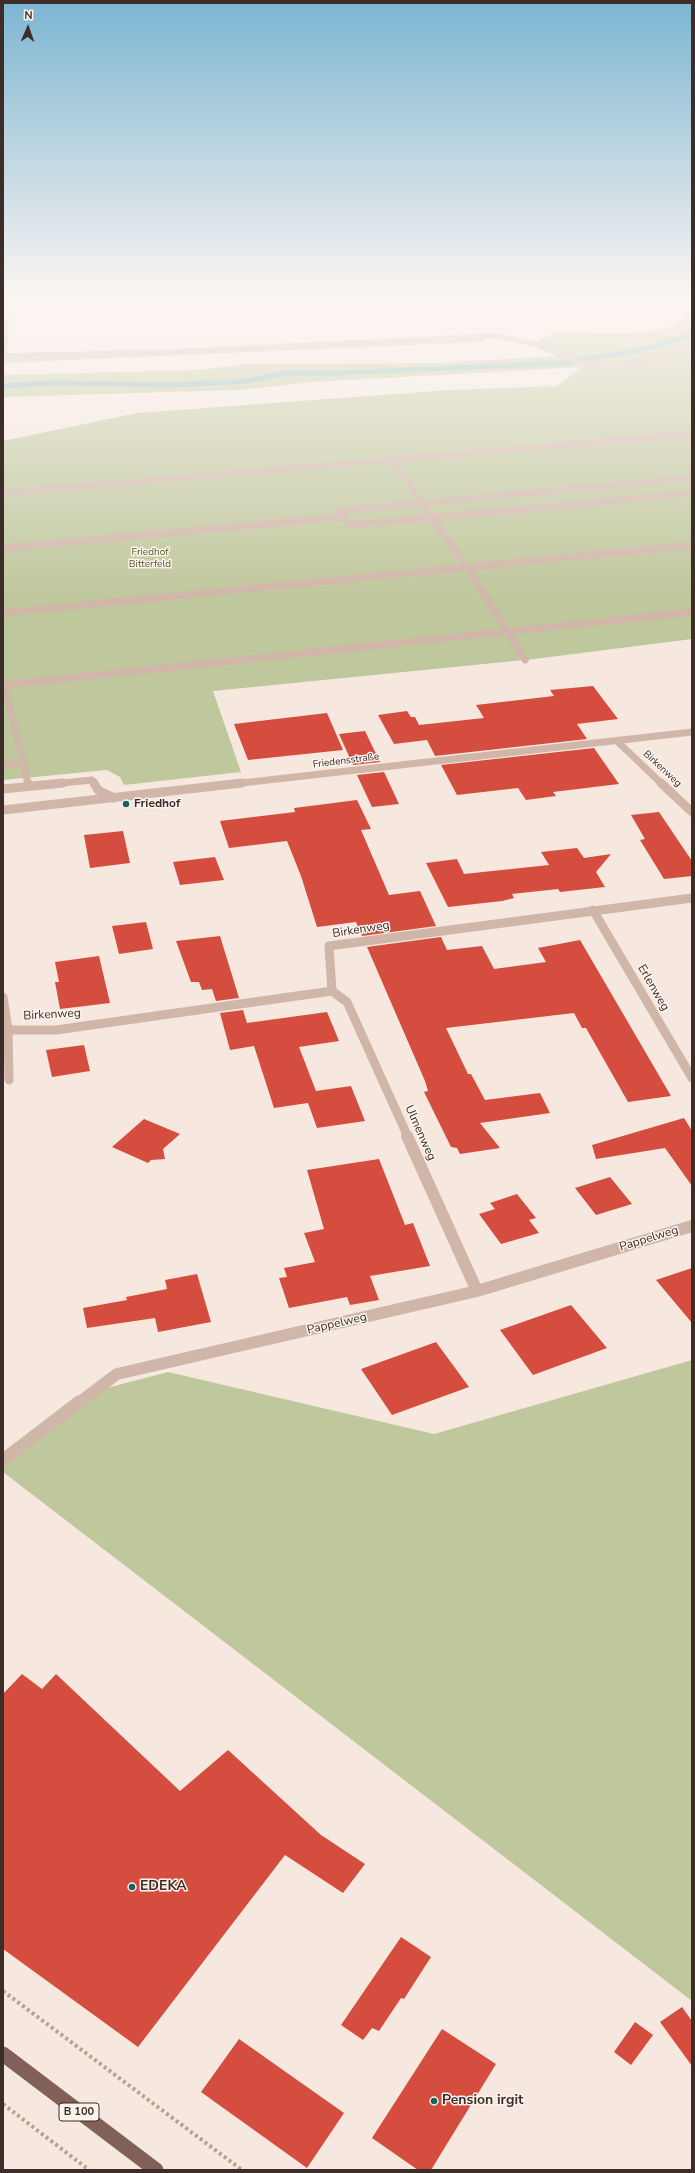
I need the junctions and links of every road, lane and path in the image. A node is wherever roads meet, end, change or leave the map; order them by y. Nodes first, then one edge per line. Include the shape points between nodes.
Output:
1 (692, 434) edge
2 (391, 459) junction
3 (692, 478) edge
4 (3, 493) edge
5 (692, 494) edge
6 (421, 503) junction
7 (345, 517) junction
8 (432, 517) junction
9 (692, 545) edge
10 (3, 548) edge
11 (467, 567) junction
12 (692, 612) edge
13 (3, 613) edge
14 (507, 631) junction
15 (525, 660) dead end
16 (4, 682) edge
17 (5, 698) edge
18 (692, 732) edge
19 (617, 741) junction
20 (23, 762) junction
21 (3, 764) edge
22 (29, 786) junction
23 (3, 789) edge
24 (114, 798) junction
25 (3, 810) edge
26 (692, 812) edge
27 (692, 898) edge
28 (593, 910) junction
29 (332, 991) junction
30 (3, 997) edge
31 (5, 1029) edge
32 (692, 1078) edge
33 (9, 1080) dead end
34 (692, 1226) edge
35 (477, 1291) junction
36 (7, 1457) edge
37 (3, 1991) edge
38 (3, 2054) edge
39 (3, 2104) edge
40 (89, 2170) edge
41 (156, 2170) edge
42 (242, 2170) edge

1 - 2 street
2 - 4 street
2 - 6 street
3 - 6 street
5 - 8 street
6 - 7 street via 341,510
6 - 8 street
7 - 8 street via 350,525
7 - 10 street
8 - 11 street
9 - 11 street
11 - 13 street
11 - 14 street
12 - 14 street
14 - 15 street
14 - 16 street
16 - 17 street
17 - 20 street
18 - 19 street, Friedensstraße
19 - 24 street, Friedensstraße
19 - 26 street, Birkenweg
20 - 21 street
20 - 22 street
22 - 23 street
22 - 24 street via 92,780 98,790
24 - 25 street, Friedensstraße
27 - 28 street, Birkenweg
28 - 29 street, Birkenweg via 329,946
28 - 32 street, Erlenweg
29 - 31 street, Birkenweg via 56,1030
29 - 35 street, Ulmenweg via 347,1002
30 - 31 street
31 - 33 street
34 - 35 street, Pappelweg
35 - 36 street, Pappelweg via 117,1374
37 - 42 path
38 - 41 main road, B 100
39 - 40 path

